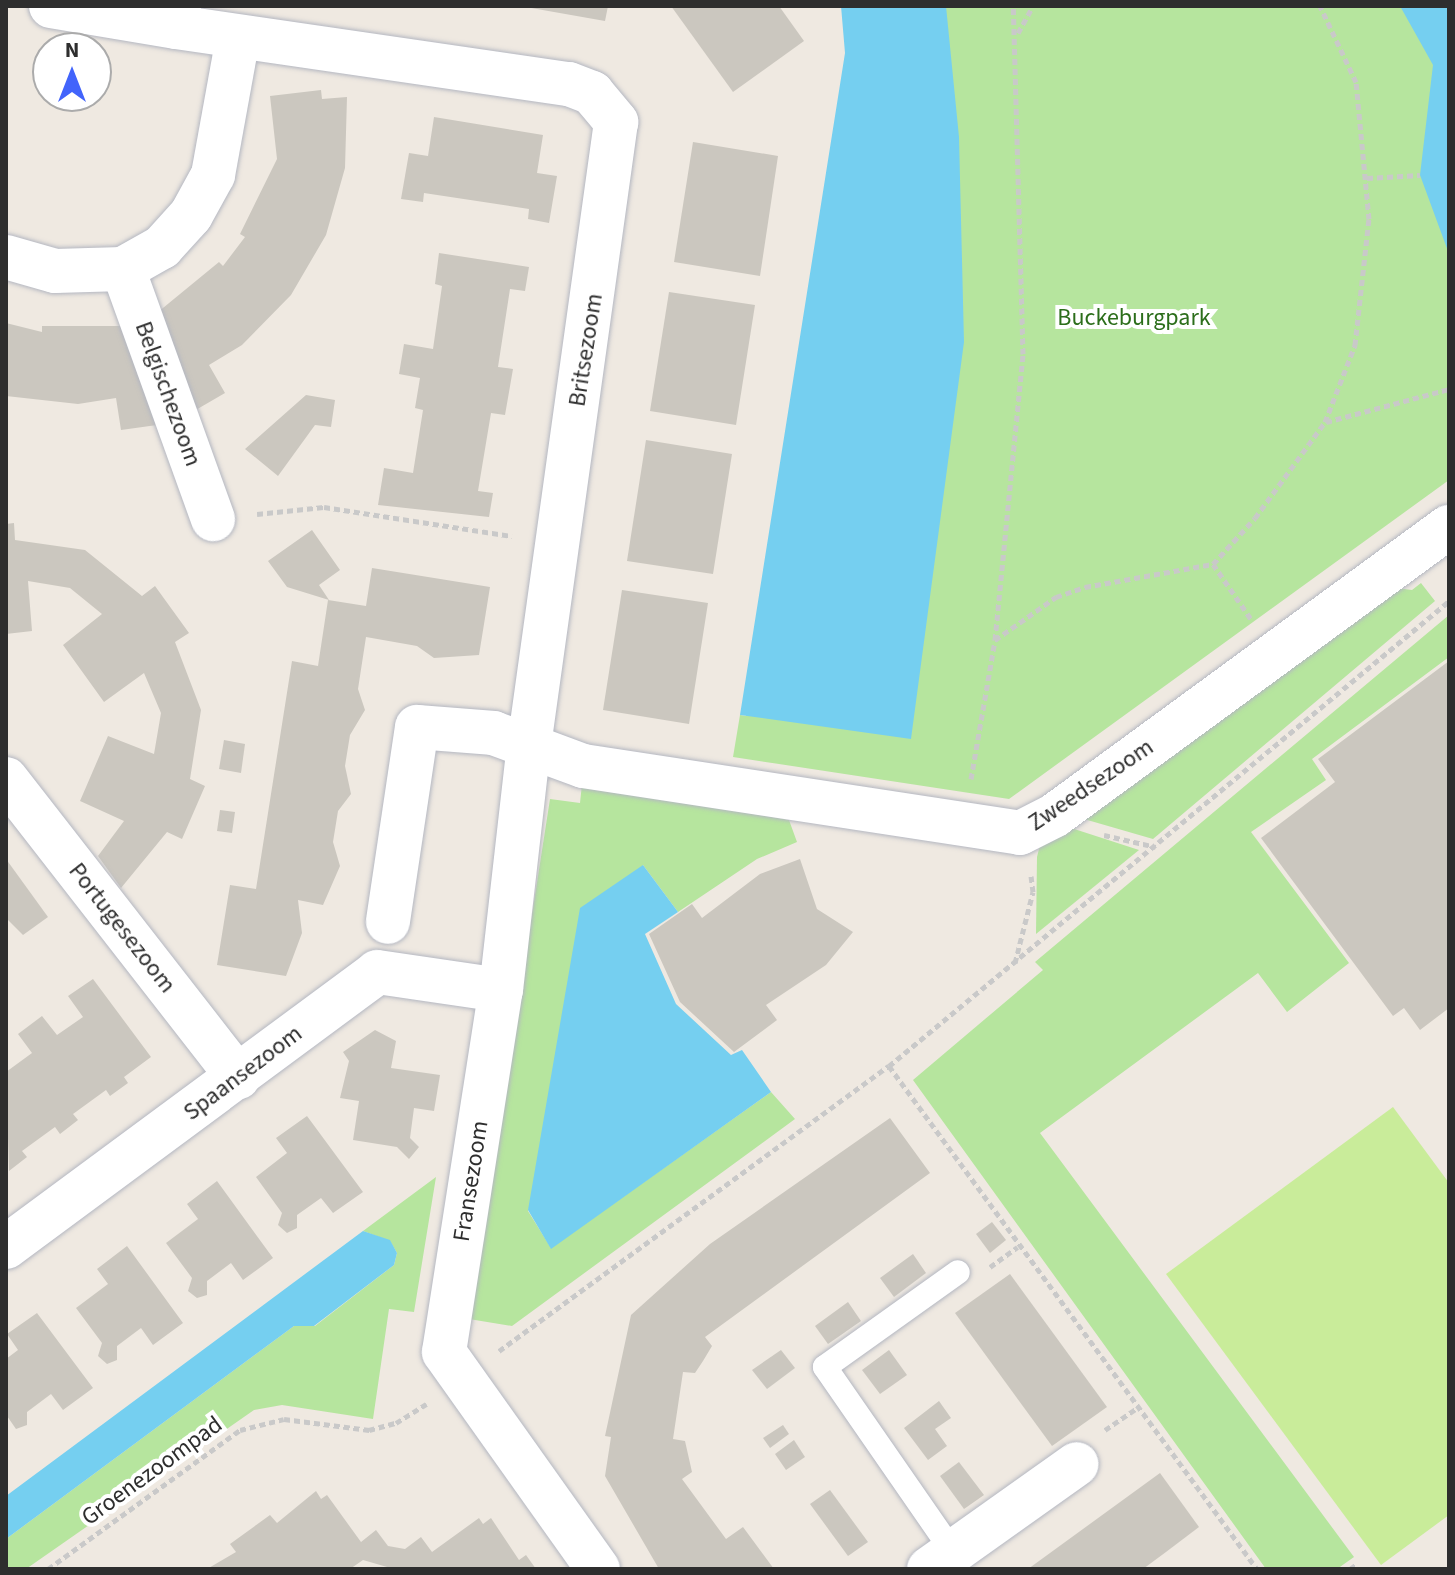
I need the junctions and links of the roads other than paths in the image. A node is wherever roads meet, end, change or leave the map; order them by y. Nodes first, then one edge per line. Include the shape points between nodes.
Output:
1 (51, 6) edge
2 (177, 16) edge
3 (238, 37) junction
4 (6, 257) edge
5 (123, 269) junction
6 (213, 519) road end
7 (1449, 527) edge
8 (529, 746) junction
9 (6, 779) edge
10 (388, 922) dead end
11 (501, 990) junction
12 (238, 1077) junction
13 (6, 1247) edge
14 (958, 1272) dead end
15 (1077, 1464) dead end
16 (941, 1561) edge
17 (598, 1569) edge

1 - 2 street
2 - 3 street, Britsezoom
3 - 5 street via 213,175 191,215 162,247
3 - 8 street, Britsezoom via 569,84 607,106 616,122 617,149
4 - 5 street via 55,271
5 - 6 street, Belgischezoom
7 - 8 street, Zweedsezoom via 1055,815 1020,833 583,766
8 - 10 street via 494,733 417,727
8 - 11 street, Fransezoom
9 - 12 street, Portugesezoom
11 - 12 street, Spaansezoom via 377,972
11 - 17 street, Fransezoom via 444,1352
12 - 13 street, Spaansezoom
14 - 16 lane via 825,1367
15 - 16 street

